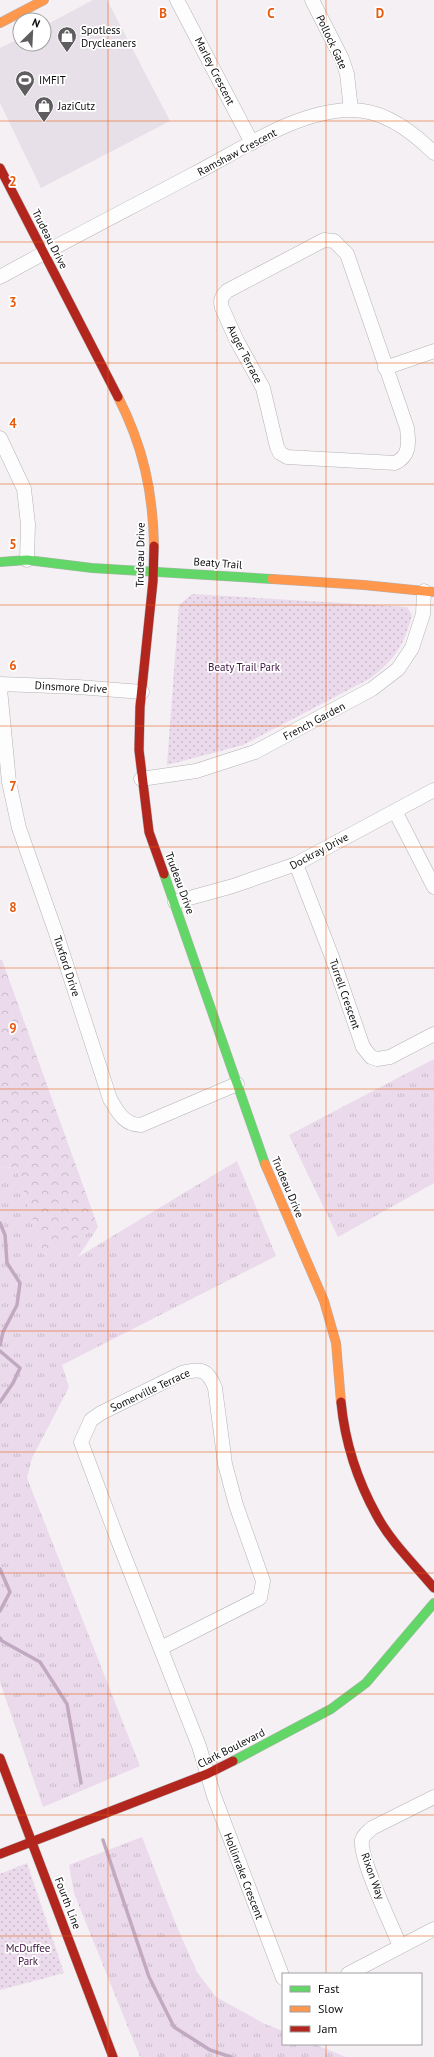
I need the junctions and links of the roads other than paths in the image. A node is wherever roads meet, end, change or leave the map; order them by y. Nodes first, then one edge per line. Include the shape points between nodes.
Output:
1 (44, 0) edge
2 (177, 0) edge
3 (312, 0) edge
4 (0, 23) edge
5 (351, 110) junction
6 (252, 143) junction
7 (434, 153) edge
8 (0, 168) edge
9 (44, 253) junction
10 (0, 278) edge
11 (434, 351) edge
12 (385, 368) junction
13 (0, 438) edge
14 (27, 560) junction
15 (0, 562) edge
16 (154, 571) junction
17 (429, 591) edge
18 (0, 684) edge
19 (0, 689) edge
20 (142, 692) junction
21 (141, 779) junction
22 (434, 790) edge
23 (6, 800) edge
24 (395, 811) junction
25 (296, 864) junction
26 (434, 888) edge
27 (174, 902) junction
28 (434, 1034) edge
29 (237, 1084) junction
30 (434, 1588) edge
31 (434, 1603) edge
32 (161, 1648) junction
33 (0, 1758) edge
34 (207, 1774) junction
35 (434, 1796) edge
36 (32, 1842) junction
37 (0, 1854) edge
38 (434, 1928) edge
39 (400, 1946) junction
40 (350, 1973) edge
41 (282, 1975) edge
42 (113, 2057) edge

1 - 4 street
2 - 6 street, Marley Crescent
3 - 5 street, Pollock Gate via 342,58 347,74
5 - 6 street, Ramshaw Crescent via 304,118
5 - 7 street, Ramshaw Crescent via 374,114 401,125 415,134
6 - 9 street, Ramshaw Crescent
8 - 9 street, Trudeau Drive
9 - 10 street, Ramshaw Crescent
9 - 16 street, Trudeau Drive via 139,443 150,488
11 - 12 street
12 - 12 street, Auger Terrace via 407,428 409,445 401,461 395,464 379,464 287,457 280,453 277,447 263,388 222,308 222,296 232,287 324,240 334,242 342,247 349,259
13 - 14 street via 24,489 28,524
14 - 15 street, Beaty Trail
14 - 16 street, Beaty Trail via 92,568
16 - 17 street, Beaty Trail
16 - 20 street, Trudeau Drive
17 - 21 street, French Garden via 412,648 398,669 372,689 255,752 196,771
18 - 20 street, Dinsmore Drive
19 - 23 street, Tuxford Drive
20 - 21 street, Trudeau Drive via 138,738
21 - 27 street, Trudeau Drive via 149,832
22 - 24 street, Dockray Drive
23 - 29 street, Tuxford Drive via 56,933 110,1099 117,1112 124,1120 141,1125
24 - 25 street, Dockray Drive
24 - 26 street
25 - 27 street, Dockray Drive via 239,884
25 - 28 street, Turrell Crescent via 363,1047 372,1057 384,1059
27 - 29 street, Trudeau Drive
29 - 30 street, Trudeau Drive via 261,1155 324,1301 336,1342 342,1410 348,1446 357,1474 378,1517 399,1547
31 - 34 street, Clark Boulevard via 381,1666 349,1697 312,1720
32 - 32 street, Somerville Terrace via 260,1598 263,1581 236,1505 225,1464 215,1388 211,1378 204,1371 182,1373 101,1413 88,1424 81,1442
32 - 34 street, Somerville Terrace via 199,1746
33 - 36 street, Fourth Line
34 - 36 street, Clark Boulevard
34 - 41 street, Hollinrake Crescent
35 - 39 street, Rixon Way via 372,1828 364,1835 362,1841 366,1862
36 - 37 street, Clark Boulevard
36 - 42 street, Fourth Line
38 - 39 street
39 - 40 street

